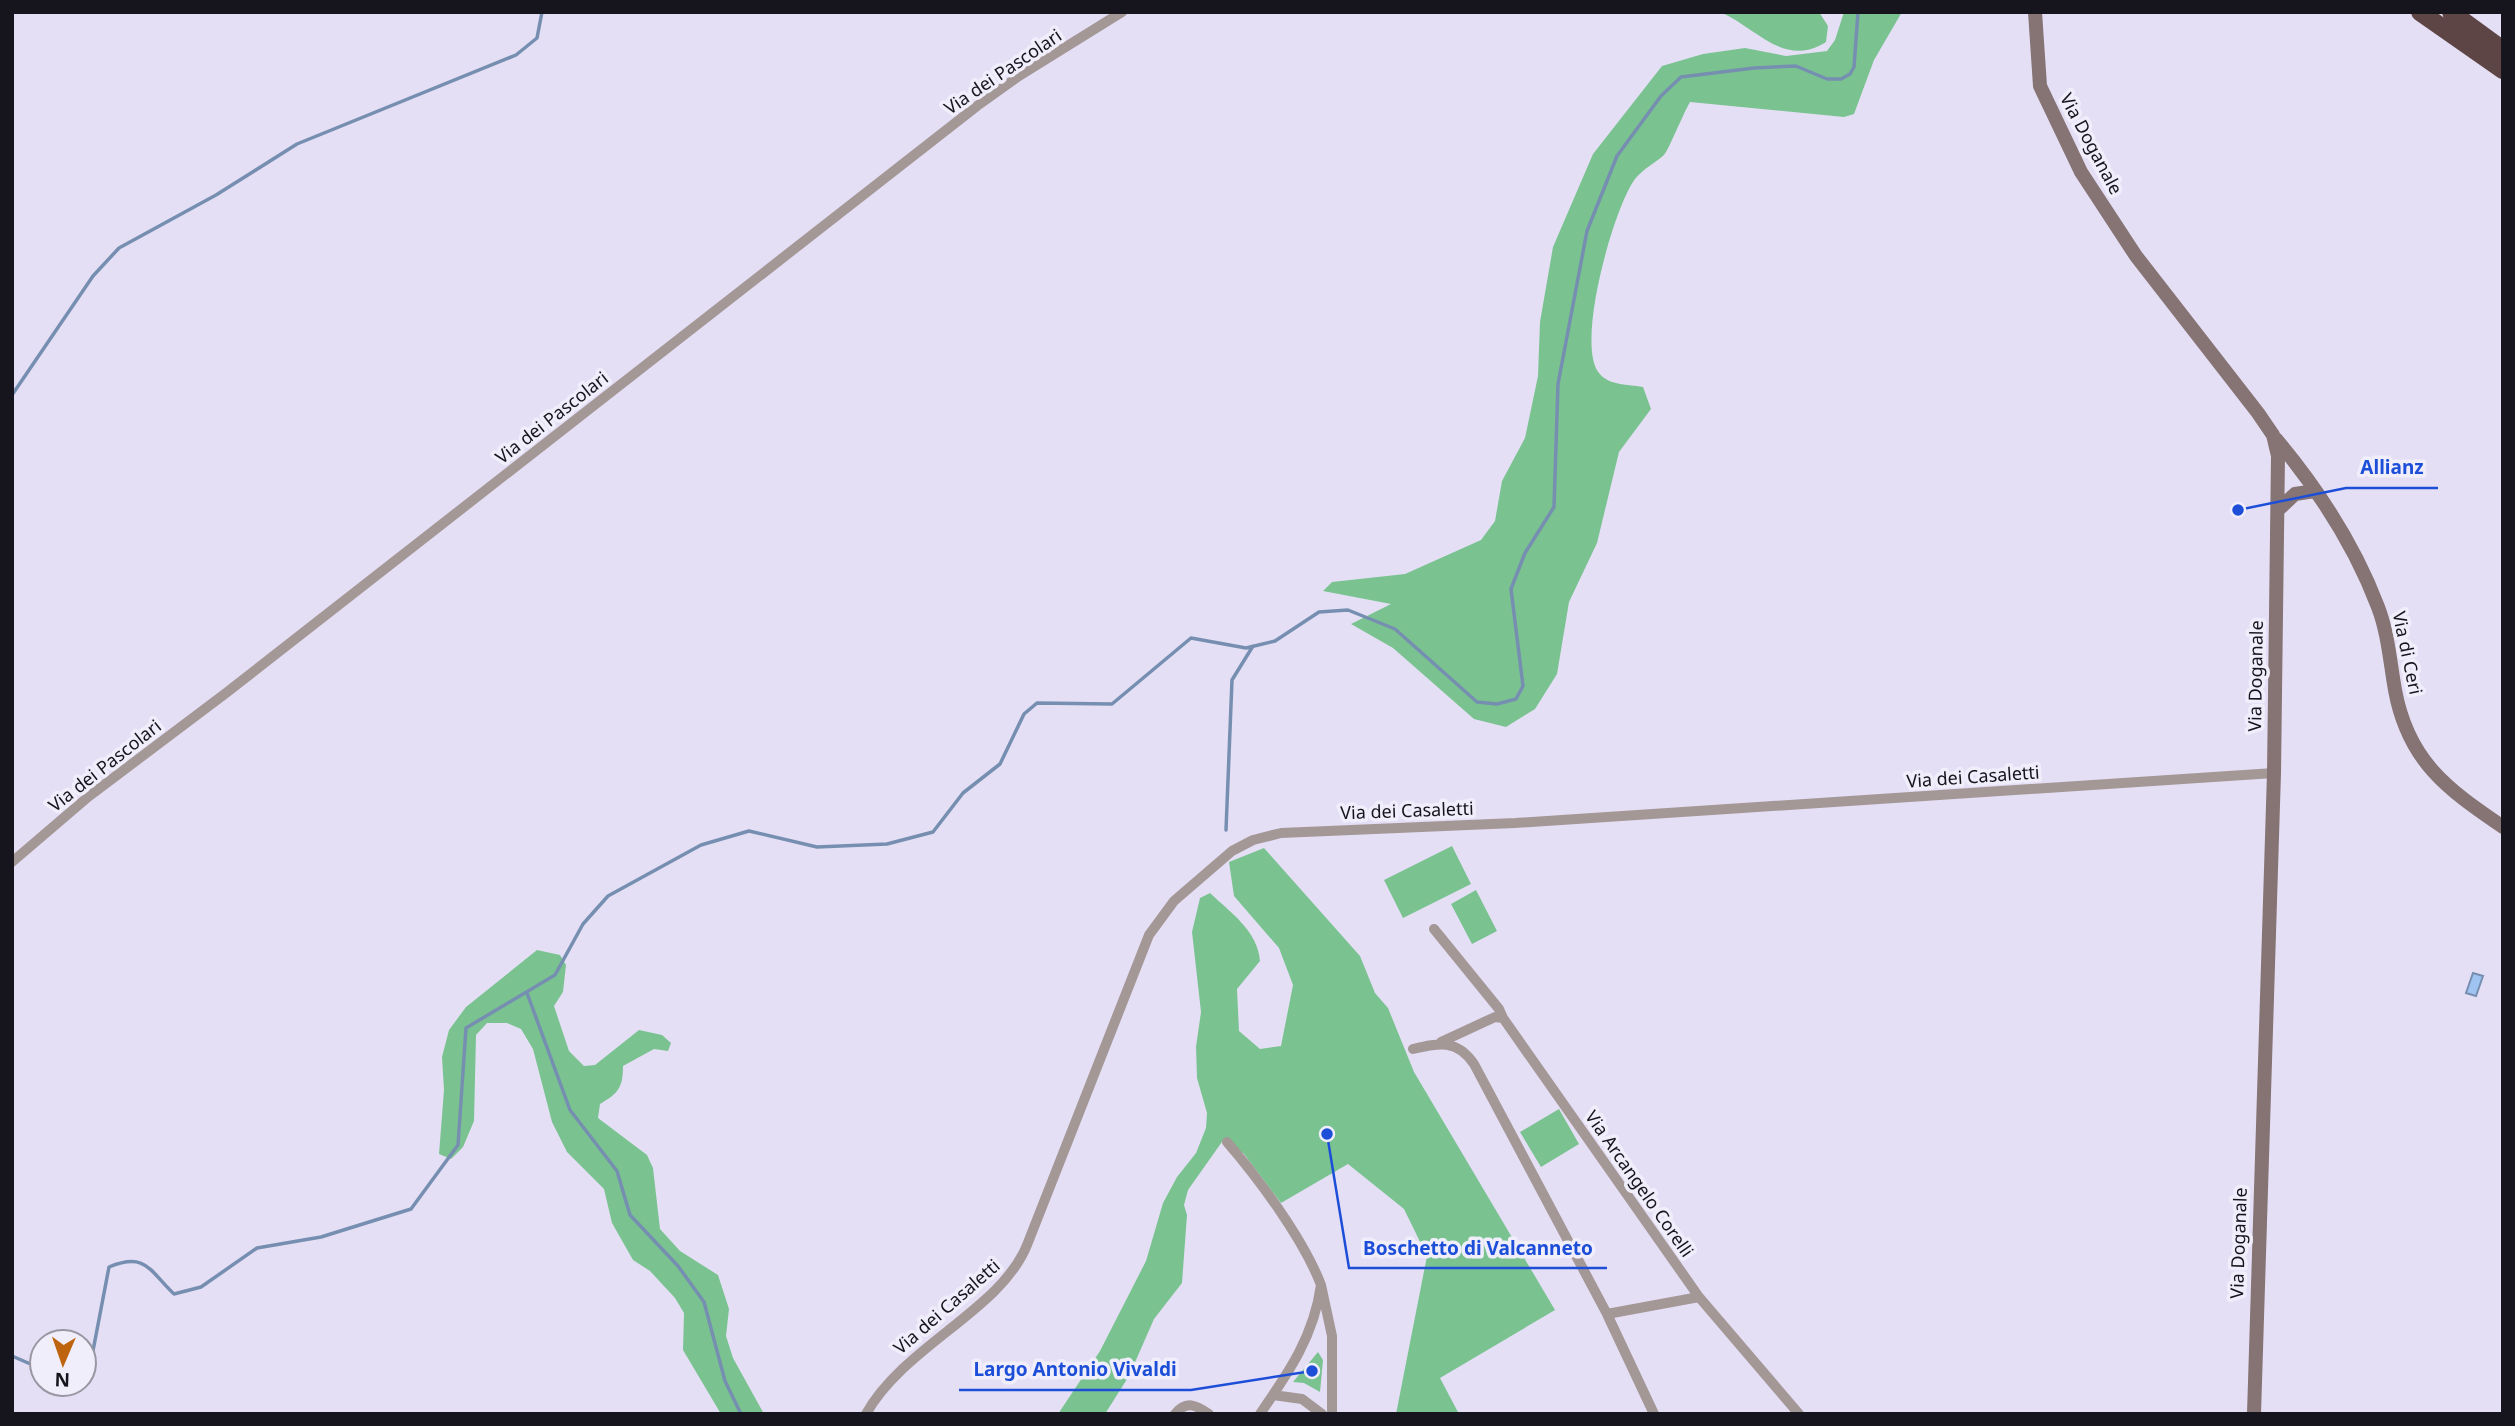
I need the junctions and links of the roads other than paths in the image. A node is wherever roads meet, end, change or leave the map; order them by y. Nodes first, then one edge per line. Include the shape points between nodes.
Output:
1 (1122, 12) edge
2 (2035, 12) edge
3 (2420, 12) edge
4 (2451, 12) edge
5 (2503, 50) edge
6 (2503, 70) edge
7 (2273, 435) junction
8 (2278, 463) junction
9 (2297, 464) junction
10 (2315, 491) junction
11 (2279, 509) junction
12 (2274, 773) junction
13 (2503, 827) edge
14 (12, 862) edge
15 (1434, 929) dead end
16 (1503, 1018) junction
17 (1441, 1042) junction
18 (1413, 1049) dead end
19 (1227, 1142) dead end
20 (1321, 1285) junction
21 (1699, 1297) junction
22 (1606, 1314) junction
23 (1273, 1395) junction
24 (866, 1414) edge
25 (1175, 1414) edge
26 (1209, 1414) edge
27 (1260, 1414) edge
28 (1322, 1414) edge
29 (1332, 1414) edge
30 (1654, 1414) edge
31 (1799, 1414) edge
32 (2254, 1414) edge

1 - 14 street, Via dei Pascolari via 977,106 88,797
2 - 7 main road, Via Doganale via 2040,86 2081,172 2136,256
3 - 6 highway
4 - 5 highway
7 - 8 main road, Via Doganale
7 - 9 main road, Via di Ceri
8 - 9 main road
8 - 10 main road
8 - 11 main road, Via Doganale
9 - 10 main road, Via di Ceri
10 - 11 main road via 2295,494
10 - 13 main road, Via di Ceri via 2378,606 2399,710 2415,749 2444,785
11 - 12 main road, Via Doganale
12 - 24 street, Via dei Casaletti via 1515,823 1297,831 1245,843 1178,897 1149,935 1014,1270 899,1371
12 - 32 main road, Via Doganale
15 - 16 street, Via Arcangelo Corelli
16 - 17 street via 1495,1017
16 - 21 street, Via Arcangelo Corelli
17 - 18 street
17 - 22 street via 1460,1050 1474,1064
19 - 20 street via 1268,1196
20 - 23 street via 1308,1338
20 - 29 street via 1332,1336
21 - 22 street
21 - 31 street, Via Arcangelo Corelli
22 - 30 street
23 - 27 street
23 - 28 street via 1303,1399
25 - 26 street via 1190,1404

